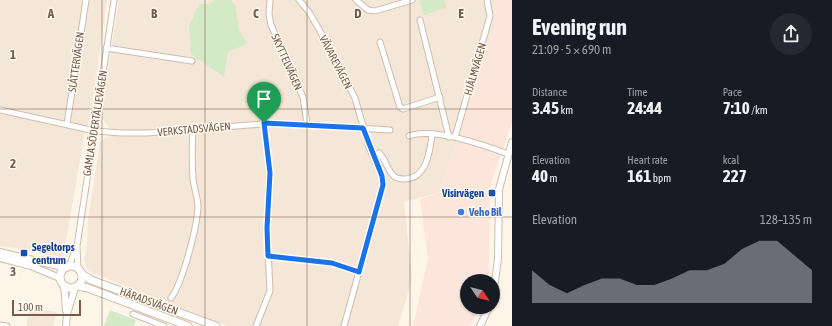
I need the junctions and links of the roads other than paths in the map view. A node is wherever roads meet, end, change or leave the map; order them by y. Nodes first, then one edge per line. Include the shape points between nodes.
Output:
1 (86, 0) edge
2 (114, 0) edge
3 (270, 0) edge
4 (299, 0) edge
5 (356, 0) edge
6 (412, 0) edge
7 (487, 0) edge
8 (420, 20) dead end
9 (380, 42) dead end
10 (106, 48) junction
11 (192, 62) dead end
12 (440, 97) junction
13 (0, 110) edge
14 (264, 123) junction
15 (67, 124) junction
16 (308, 124) junction
17 (363, 128) junction
18 (95, 130) junction
19 (192, 130) junction
20 (390, 130) dead end
21 (432, 135) junction
22 (410, 136) dead end
23 (452, 137) junction
24 (512, 142) edge
25 (379, 153) dead end
26 (508, 154) junction
27 (77, 246) junction
28 (0, 252) edge
29 (268, 256) junction
30 (0, 258) edge
31 (68, 267) junction
32 (80, 271) junction
33 (359, 272) junction
34 (496, 274) edge
35 (60, 278) junction
36 (64, 286) junction
37 (76, 287) junction
38 (171, 298) dead end
39 (67, 314) junction
40 (133, 314) dead end
41 (486, 314) edge
42 (0, 325) edge
43 (7, 326) edge
44 (66, 326) edge
45 (164, 326) edge
46 (188, 326) edge
47 (216, 326) edge
48 (256, 326) edge
49 (344, 326) edge
50 (480, 326) edge

1 - 15 street, SLÅTTERVÄGEN
2 - 10 street, GAMLA SÖDERTÄLJEVÄGEN
3 - 16 street, SKYTTELVÄGEN via 271,24 303,97
4 - 17 street, VÄVAREVÄGEN via 320,31 355,98
5 - 6 street via 368,10
7 - 23 street, HJÄLMVÄGEN via 490,16
8 - 12 street
9 - 12 street via 400,107 404,109
10 - 11 street
10 - 18 street, GAMLA SÖDERTÄLJEVÄGEN
12 - 23 street
13 - 15 street, VERKSTADSVÄGEN
14 - 16 street, VERKSTADSVÄGEN
14 - 19 street, VERKSTADSVÄGEN
14 - 29 street via 270,173
15 - 18 street, VERKSTADSVÄGEN
16 - 17 street, VERKSTADSVÄGEN
17 - 20 street, VERKSTADSVÄGEN
17 - 33 street, VÄVAREVÄGEN via 382,176 383,185
18 - 19 street, VERKSTADSVÄGEN via 122,134
18 - 27 street, GAMLA SÖDERTÄLJEVÄGEN
19 - 38 street via 192,163 198,206 182,272
21 - 22 street
21 - 23 street
21 - 25 street via 427,162 418,173 409,178 398,179 392,175 384,157
23 - 26 street
24 - 26 street
26 - 34 street via 499,189
27 - 31 street, GAMLA SÖDERTÄLJEVÄGEN
27 - 32 street, GAMLA SÖDERTÄLJEVÄGEN
28 - 31 street
29 - 33 street via 332,263
29 - 48 street via 270,291
30 - 35 street via 31,266
31 - 32 main road
31 - 35 main road
32 - 37 main road via 81,282
32 - 47 main road, HÄRADSVÄGEN via 92,280
33 - 49 street, VÄVAREVÄGEN
35 - 36 main road
36 - 37 main road
36 - 39 street
37 - 39 street
37 - 46 main road, HÄRADSVÄGEN via 88,288
39 - 44 street
40 - 45 street
41 - 50 street
42 - 43 street

